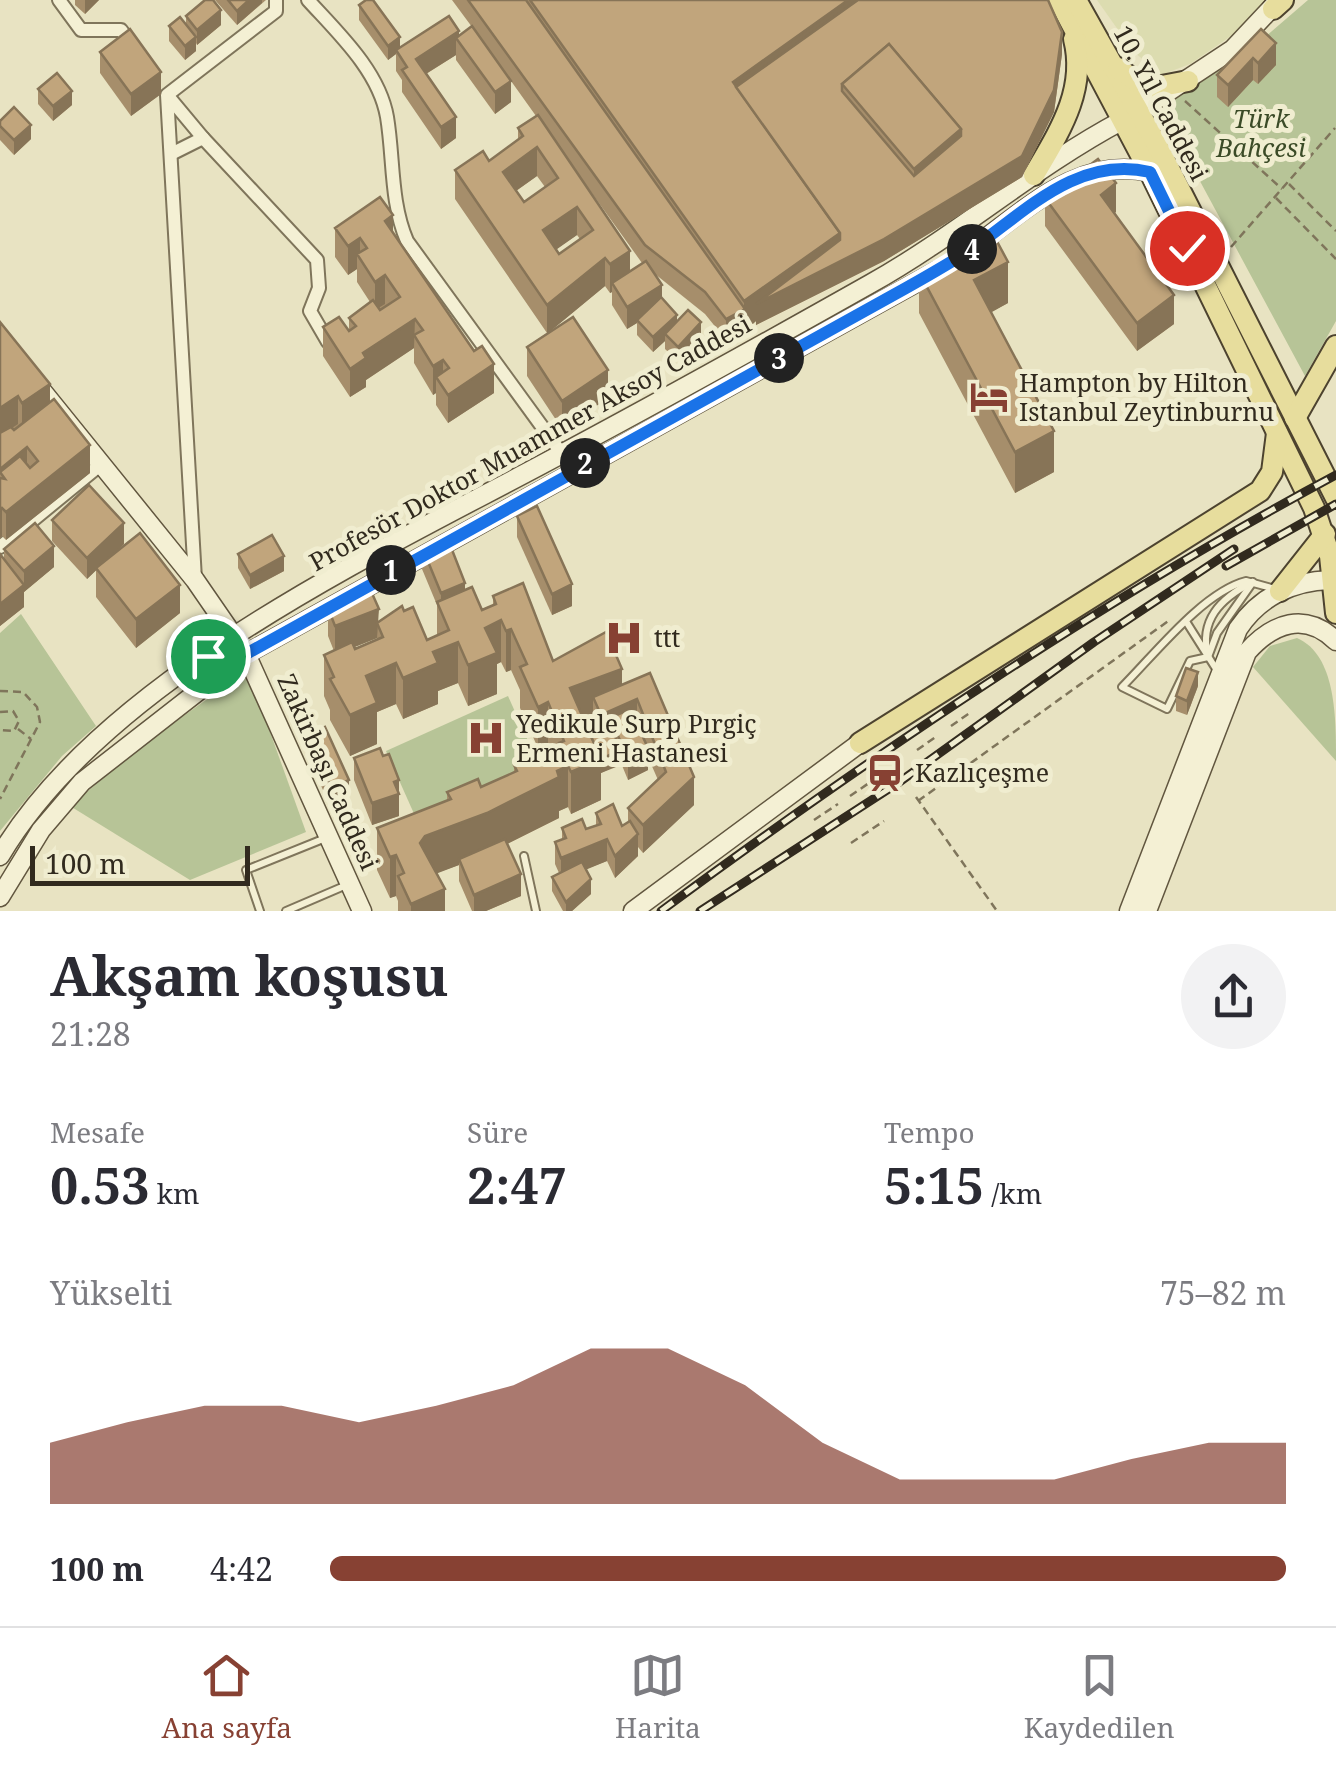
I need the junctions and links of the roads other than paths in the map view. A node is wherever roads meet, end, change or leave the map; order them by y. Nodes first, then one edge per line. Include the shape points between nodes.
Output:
1 (60, 0) edge
2 (276, 0) edge
3 (308, 0) edge
4 (1278, 3) edge
5 (1068, 6) edge
6 (139, 56) edge
7 (1112, 63) junction
8 (158, 82) edge
9 (1181, 86) junction
10 (167, 96) junction
11 (1131, 115) junction
12 (204, 138) junction
13 (171, 154) junction
14 (1150, 172) junction
15 (1034, 175) junction
16 (328, 342) edge
17 (1336, 346) edge
18 (28, 373) edge
19 (1295, 418) junction
20 (1277, 432) junction
21 (562, 454) junction
22 (100, 465) junction
23 (1336, 498) edge
24 (1324, 534) junction
25 (0, 547) edge
26 (195, 580) junction
27 (1253, 581) junction
28 (1333, 581) edge
29 (1280, 591) junction
30 (1336, 613) edge
31 (1188, 623) junction
32 (235, 636) junction
33 (1336, 641) edge
34 (246, 654) junction
35 (1213, 664) junction
36 (860, 743) joint
37 (329, 836) junction
38 (0, 856) edge
39 (524, 856) dead end
40 (350, 884) junction
41 (0, 896) edge
42 (260, 911) edge
43 (286, 911) edge
44 (362, 911) edge
45 (536, 911) edge
46 (632, 911) edge
47 (1128, 911) edge
48 (1147, 911) edge

1 - 6 street via 81,30 121,30
2 - 10 street via 276,11
3 - 21 street via 376,84 386,113 397,217 407,241
4 - 9 main road, Profesör Doktor Muammer Aksoy Caddesi
5 - 7 main road, 10. Yıl Caddesi
5 - 11 main road, 10. Yıl Caddesi
5 - 15 main road via 1080,74 1067,115
7 - 9 main road via 1146,89
7 - 11 main road, 10. Yıl Caddesi
8 - 10 street
9 - 11 main road, Profesör Doktor Muammer Aksoy Caddesi
10 - 12 street
10 - 13 street
11 - 14 main road, 10. Yıl Caddesi
11 - 15 main road, Profesör Doktor Muammer Aksoy Caddesi
11 - 19 main road, 10. Yıl Caddesi
12 - 13 street
12 - 16 street via 317,260 320,288 310,311
13 - 26 street
14 - 20 main road, 10. Yıl Caddesi
14 - 34 main road, Profesör Doktor Muammer Aksoy Caddesi via 1116,167 1073,180 956,259
15 - 21 main road, Profesör Doktor Muammer Aksoy Caddesi via 940,244
17 - 19 main road
18 - 22 main road, Zakirbaşı Caddesi via 55,422
19 - 23 main road, 10. Yıl Caddesi
20 - 24 main road, 10. Yıl Caddesi
20 - 36 main road via 1272,472 1260,491
21 - 32 main road, Profesör Doktor Muammer Aksoy Caddesi
22 - 25 street
22 - 26 main road, Zakirbaşı Caddesi
24 - 28 main road, 10. Yıl Caddesi
24 - 29 main road
26 - 32 main road, Zakirbaşı Caddesi
27 - 29 lane
27 - 31 lane via 1222,592
27 - 35 lane via 1217,633
27 - 35 lane via 1210,616 1204,637
28 - 29 main road
28 - 30 main road, 10. Yıl Caddesi
29 - 35 main road via 1246,616
31 - 35 lane
31 - 35 lane via 1122,687 1167,709 1190,661
32 - 34 main road, Zakirbaşı Caddesi
32 - 38 main road, Profesör Doktor Muammer Aksoy Caddesi via 62,773
33 - 48 main road via 1320,628 1293,621 1247,652
34 - 37 main road, Zakirbaşı Caddesi
34 - 41 main road, Profesör Doktor Muammer Aksoy Caddesi via 82,782 41,830
35 - 47 main road
36 - 46 main road
37 - 40 main road, Zakirbaşı Caddesi
37 - 42 lane via 246,870
39 - 45 lane
40 - 43 lane
40 - 44 main road, Zakirbaşı Caddesi

